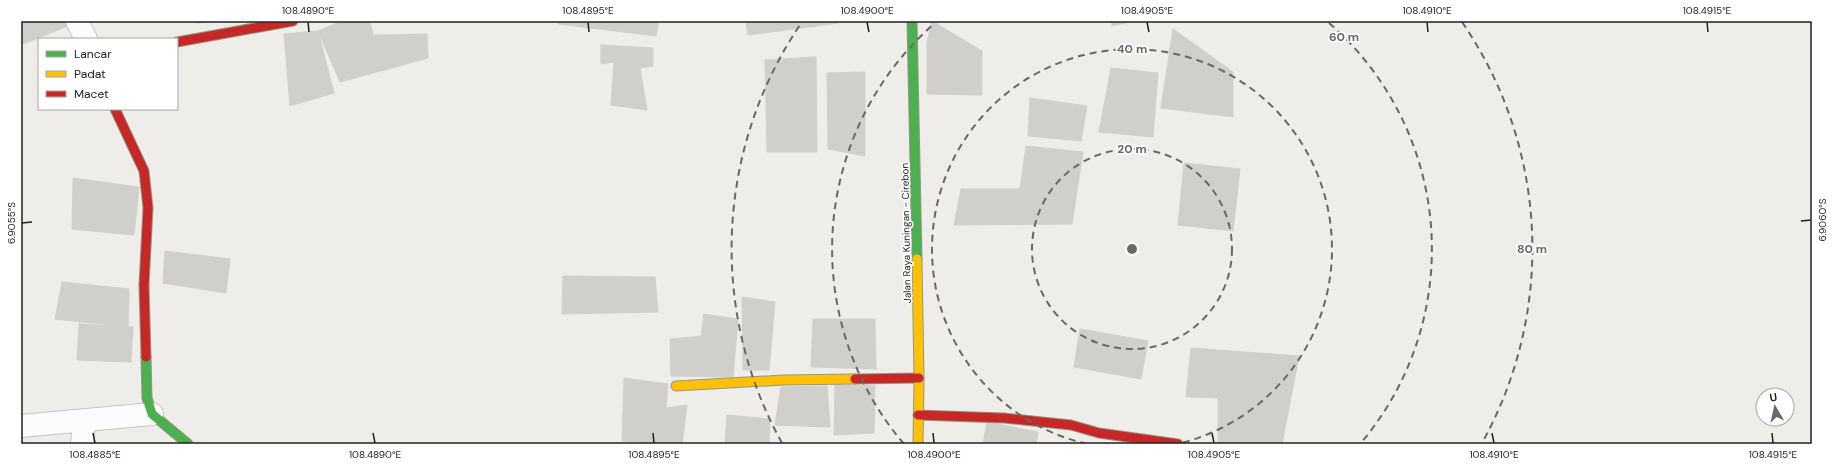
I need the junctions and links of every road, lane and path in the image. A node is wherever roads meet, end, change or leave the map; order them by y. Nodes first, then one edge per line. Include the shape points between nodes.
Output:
1 (78, 21) edge
2 (293, 21) edge
3 (912, 21) edge
4 (86, 38) edge
5 (178, 42) edge
6 (115, 110) edge
7 (919, 378) junction
8 (676, 386) dead end
9 (152, 414) junction
10 (918, 415) junction
11 (84, 421) junction
12 (21, 426) edge
13 (82, 444) edge
14 (188, 444) edge
15 (918, 444) edge
16 (1178, 444) edge

1 - 4 street
2 - 5 main road
3 - 7 main road, Jalan Raya Kuningan - Cirebon
6 - 9 main road via 144,171 147,201 144,285 147,398
7 - 8 main road via 784,380
7 - 10 main road, Jalan Raya Kuningan - Cirebon
9 - 11 street
9 - 14 main road
10 - 15 main road, Jalan Raya Kuningan - Cirebon
10 - 16 main road via 1004,418 1070,425 1099,433
11 - 12 street
11 - 13 street

